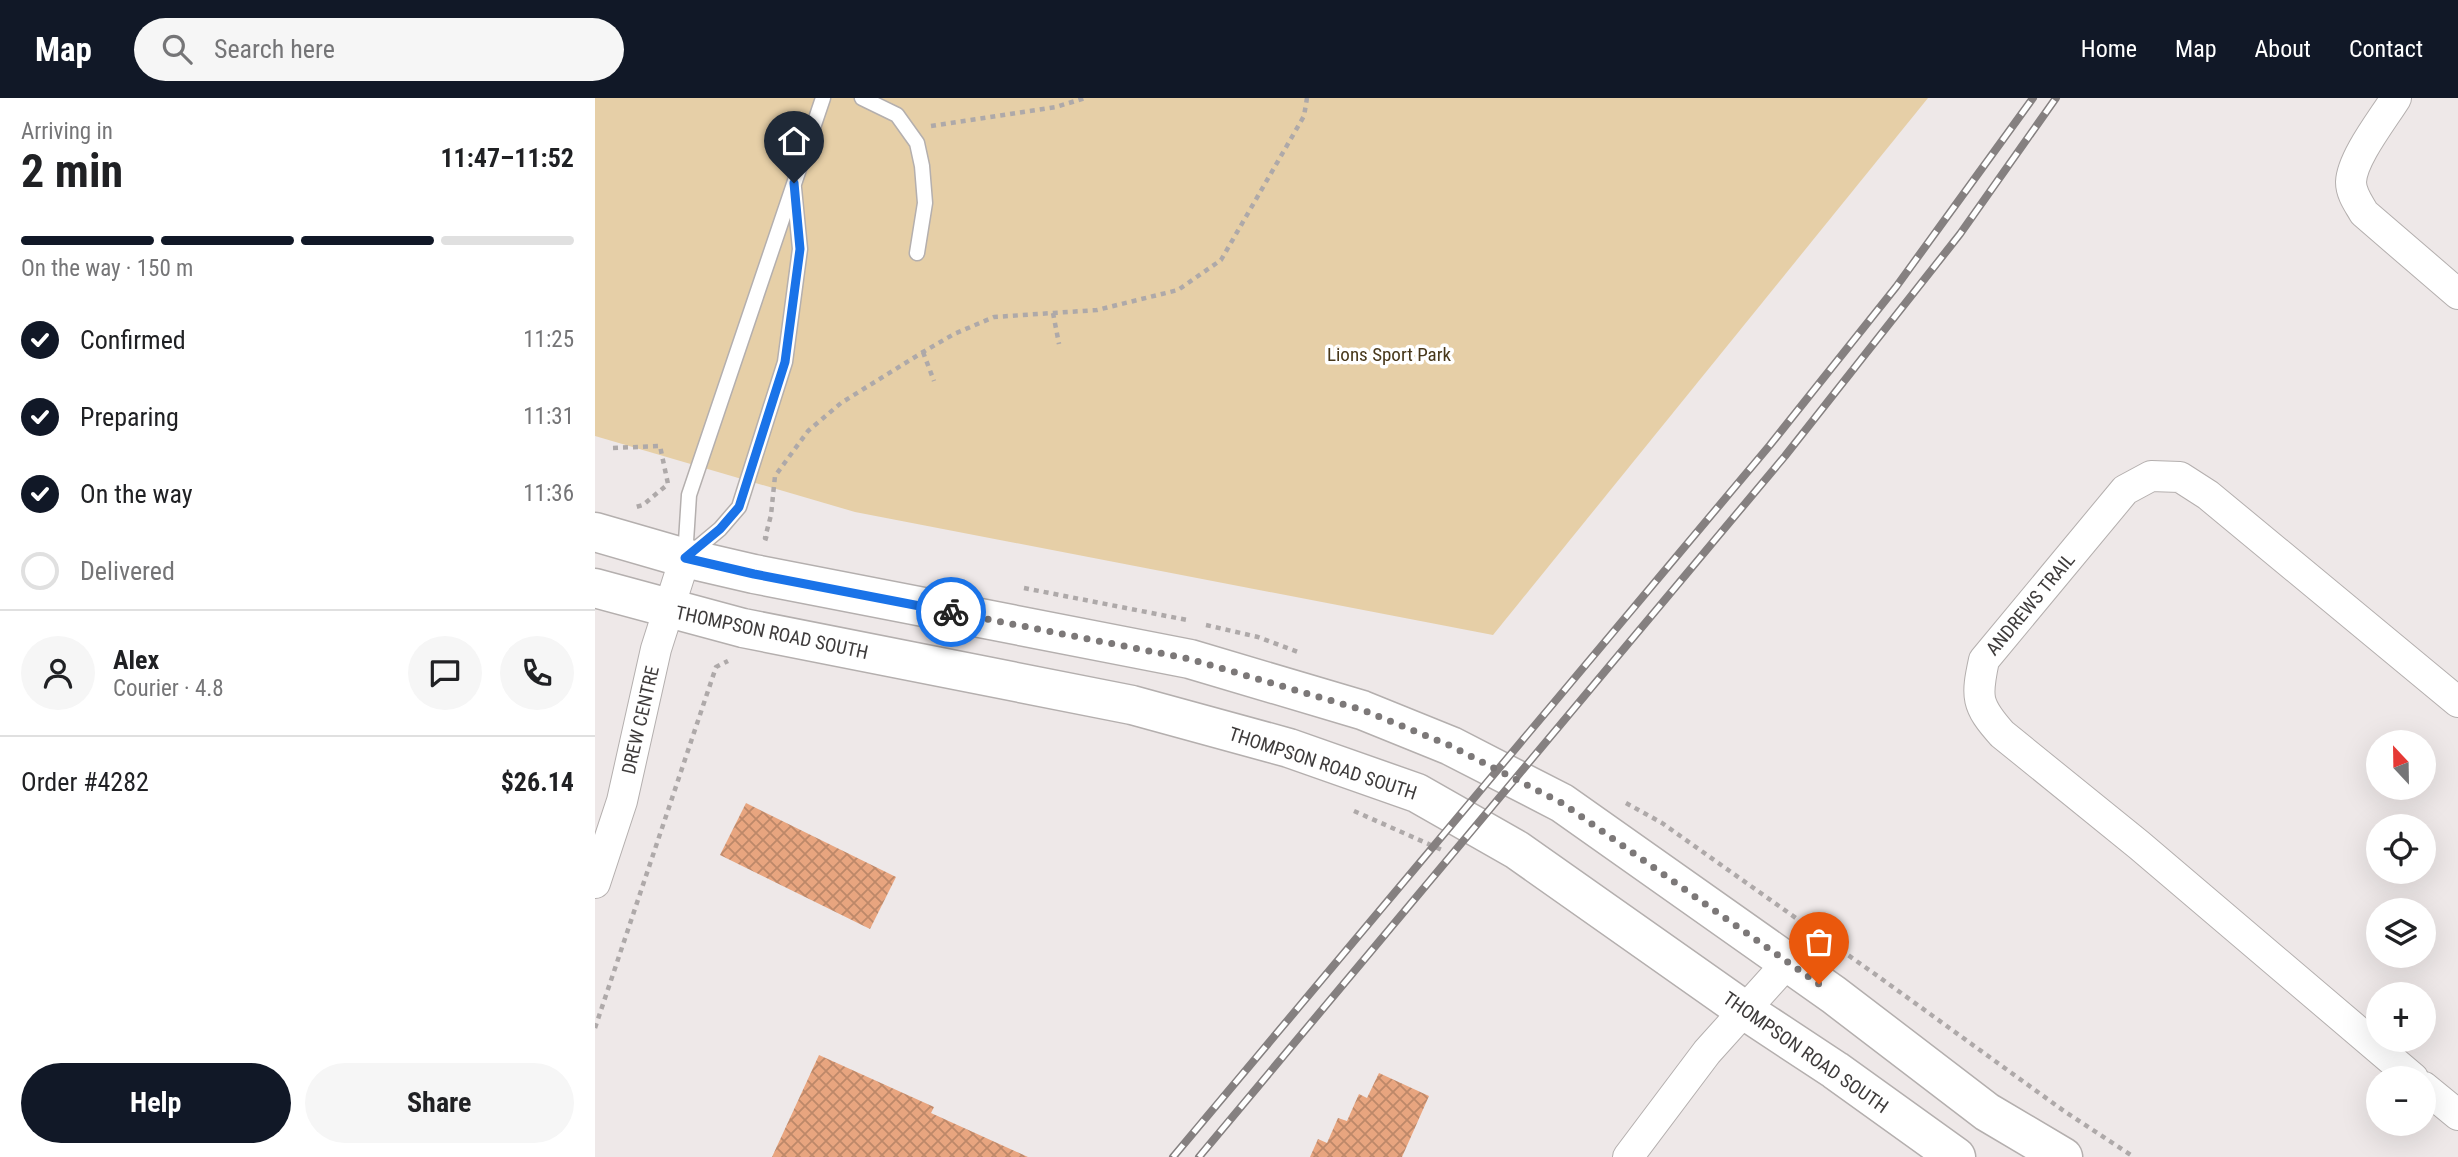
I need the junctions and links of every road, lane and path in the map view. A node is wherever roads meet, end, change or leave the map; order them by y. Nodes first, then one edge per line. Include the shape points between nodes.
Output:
1 (823, 98) edge
2 (862, 98) edge
3 (1085, 98) edge
4 (1307, 98) edge
5 (2396, 98) edge
6 (905, 127) junction
7 (794, 183) junction
8 (917, 253) dead end
9 (2458, 294) edge
10 (1053, 313) junction
11 (1059, 344) dead end
12 (923, 352) junction
13 (934, 381) dead end
14 (613, 448) dead end
15 (643, 505) dead end
16 (595, 532) edge
17 (765, 538) dead end
18 (685, 558) junction
19 (595, 588) edge
20 (668, 609) junction
21 (737, 657) dead end
22 (2458, 702) edge
23 (1344, 807) dead end
24 (1454, 856) dead end
25 (595, 883) edge
26 (1787, 962) junction
27 (1744, 1010) junction
28 (595, 1028) edge
29 (2399, 1066) edge
30 (2436, 1097) edge
31 (2458, 1115) edge
32 (1628, 1157) edge
33 (1956, 1157) edge
34 (2063, 1157) edge

1 - 7 lane
2 - 6 lane via 897,115
3 - 6 path via 1056,107
4 - 10 path via 1304,116 1221,260 1178,290 1097,310
5 - 9 street via 2357,162 2351,182 2355,198 2364,213
6 - 8 lane via 917,143 922,166 925,203
7 - 18 lane via 689,495
7 - 18 lane via 800,249 785,362 739,507
10 - 11 path
10 - 12 path via 994,317
12 - 13 path
12 - 17 path via 841,403 808,431 775,476
14 - 15 path via 660,446 668,484
16 - 18 main road
18 - 20 street, DREW CENTRE
18 - 26 main road via 1190,659 1363,710 1451,746 1562,803
19 - 20 main road, THOMPSON ROAD SOUTH
20 - 25 street, DREW CENTRE via 622,801
20 - 27 main road, THOMPSON ROAD SOUTH via 1132,705 1289,748 1417,793 1517,850
21 - 28 path via 716,667
22 - 29 street, ANDREWS TRAIL via 2209,495 2180,477 2151,476 2125,490 1984,660 1977,690 1985,715 2002,734
23 - 24 path
26 - 27 street
26 - 34 main road via 1987,1112
27 - 32 street
27 - 33 main road, THOMPSON ROAD SOUTH
30 - 31 street

